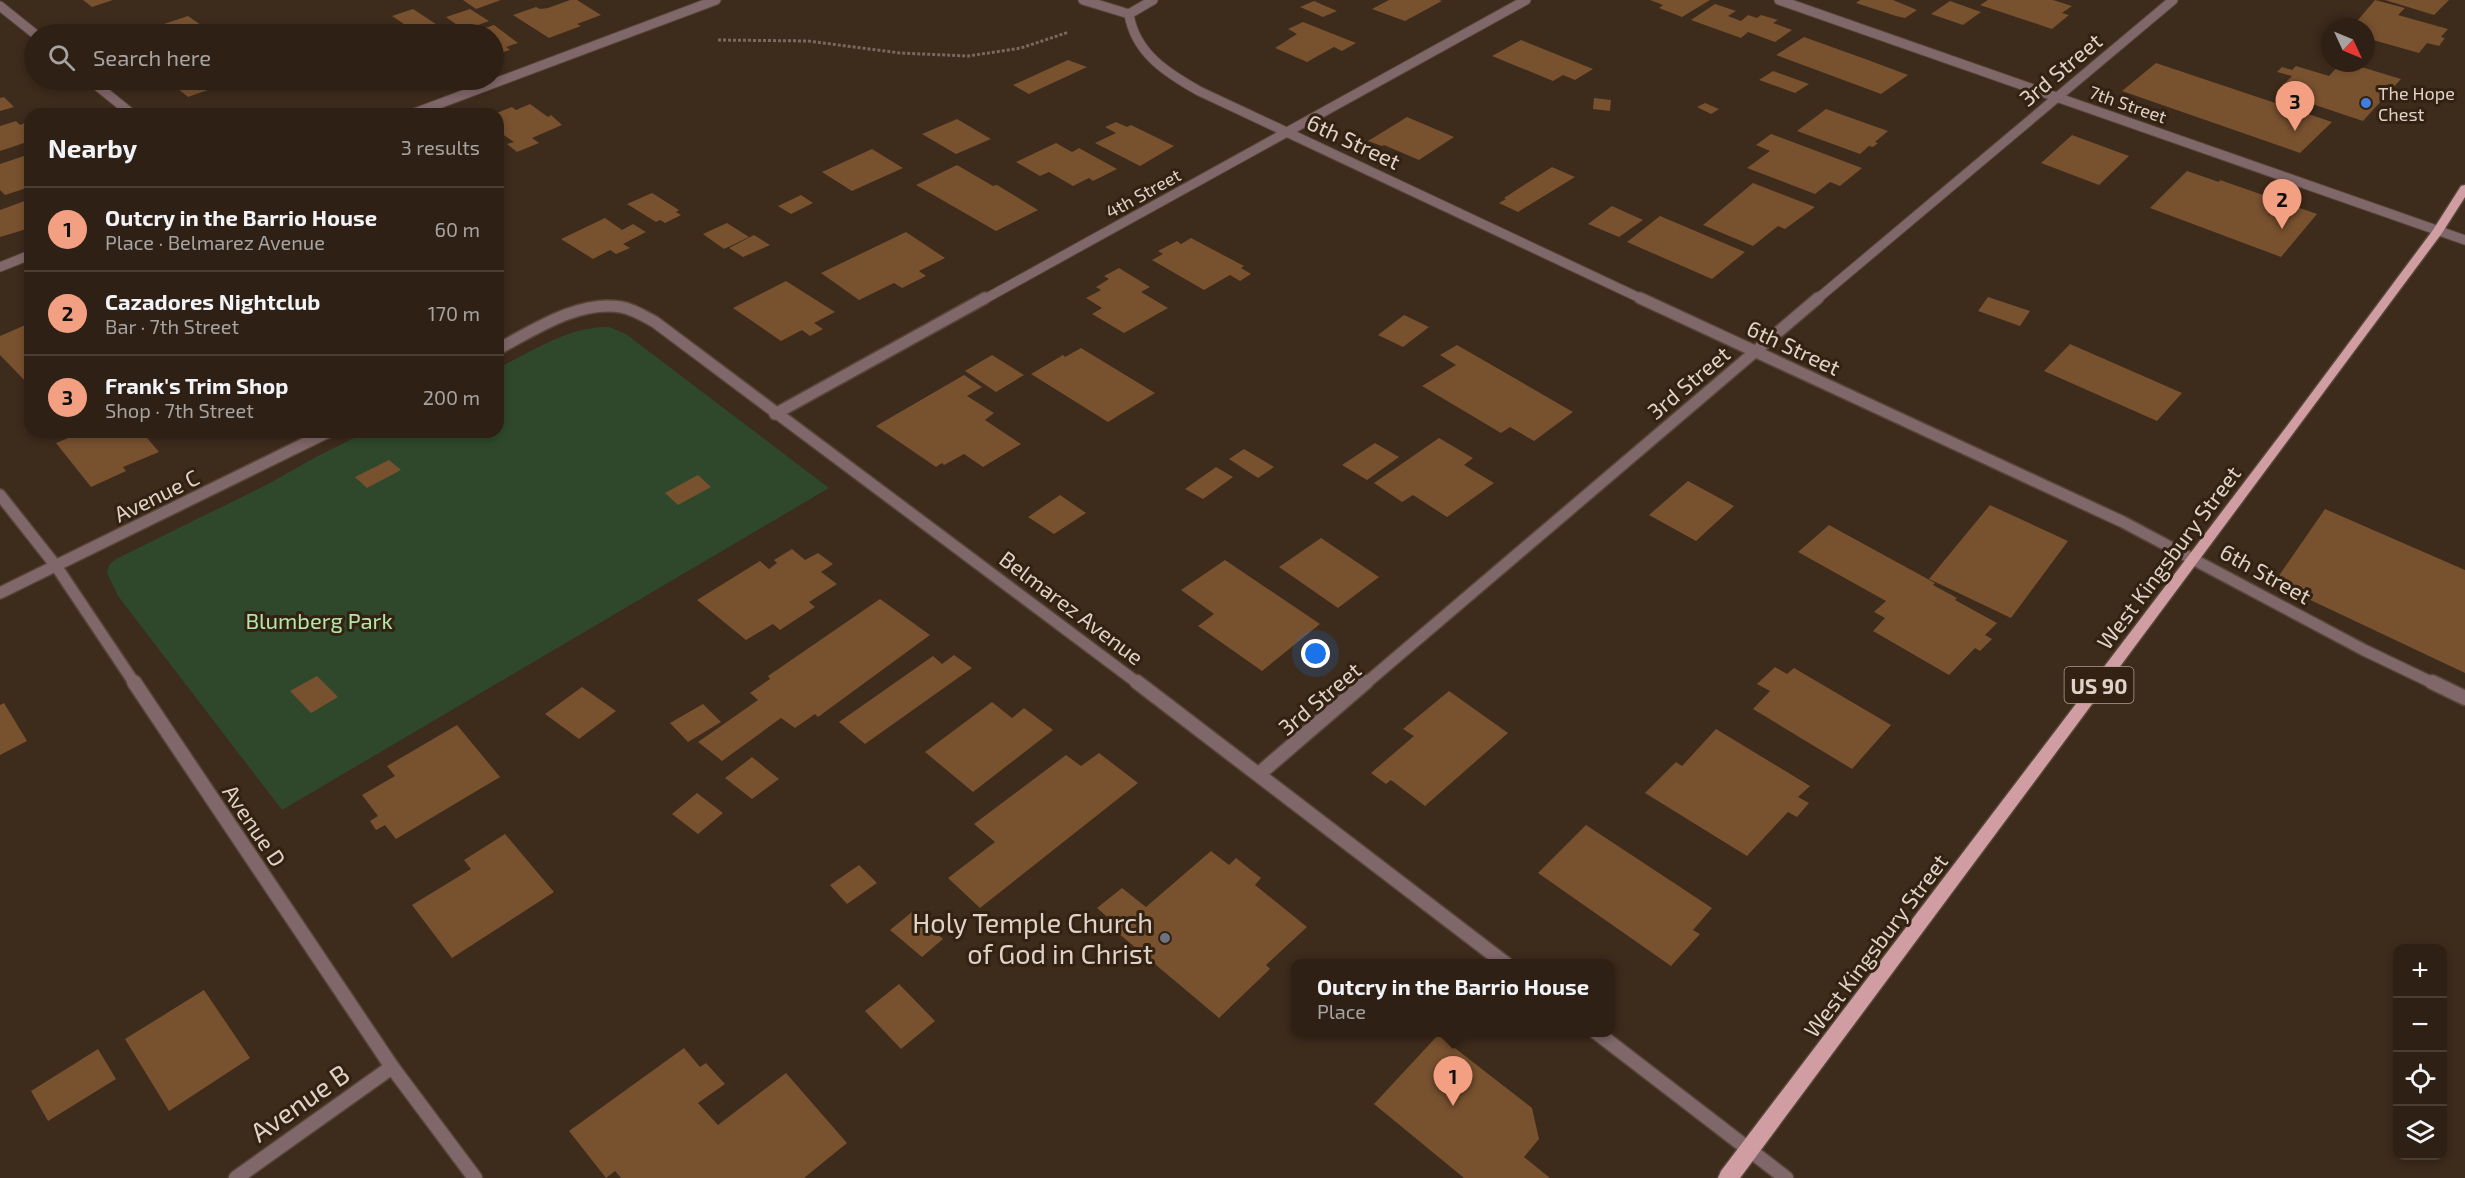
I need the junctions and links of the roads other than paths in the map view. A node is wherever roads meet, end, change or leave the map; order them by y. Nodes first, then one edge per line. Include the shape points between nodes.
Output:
1 (716, 0) edge
2 (1083, 0) edge
3 (1153, 0) edge
4 (1526, 0) edge
5 (1779, 0) edge
6 (2173, 0) edge
7 (0, 6) edge
8 (1129, 14) junction
9 (24, 25) edge
10 (504, 80) edge
11 (102, 90) edge
12 (476, 90) edge
13 (2056, 97) junction
14 (125, 108) edge
15 (428, 108) edge
16 (1286, 132) junction
17 (2465, 188) edge
18 (2438, 231) junction
19 (2465, 240) edge
20 (24, 257) edge
21 (0, 267) edge
22 (504, 346) edge
23 (1754, 352) junction
24 (775, 414) junction
25 (316, 438) edge
26 (0, 495) edge
27 (2195, 558) junction
28 (56, 566) junction
29 (0, 593) edge
30 (2465, 699) edge
31 (1259, 774) junction
32 (1501, 959) edge
33 (1602, 1037) edge
34 (392, 1067) junction
35 (1749, 1150) junction
36 (236, 1178) edge
37 (475, 1178) edge
38 (1728, 1178) edge
39 (1786, 1178) edge

1 - 10 street
2 - 8 street
3 - 8 street
4 - 16 street, 4th Street
5 - 13 street, 7th Street
6 - 13 street, 3rd Street
7 - 9 street
8 - 16 street, 6th Street via 1129,24 1147,51 1184,84
11 - 14 street
12 - 15 street
13 - 18 street, 7th Street
13 - 23 street, 3rd Street
16 - 23 street, 6th Street
16 - 24 street, 4th Street
17 - 18 main road, West Kingsbury Street / US 90
18 - 19 street, 7th Street
18 - 27 main road, West Kingsbury Street / US 90
20 - 21 street
22 - 24 street, Belmarez Avenue via 563,318 617,306 655,322
23 - 27 street, 6th Street
23 - 31 street, 3rd Street
24 - 31 street, Belmarez Avenue
25 - 28 street, Avenue C
26 - 28 street, Avenue D
27 - 30 street, 6th Street via 2364,650
27 - 35 main road, West Kingsbury Street / US 90
28 - 29 street, Avenue C
28 - 34 street, Avenue D
31 - 32 street, Belmarez Avenue
33 - 35 street
34 - 36 street, Avenue B
34 - 37 street, Avenue D
35 - 38 main road, West Kingsbury Street / US 90
35 - 39 street

